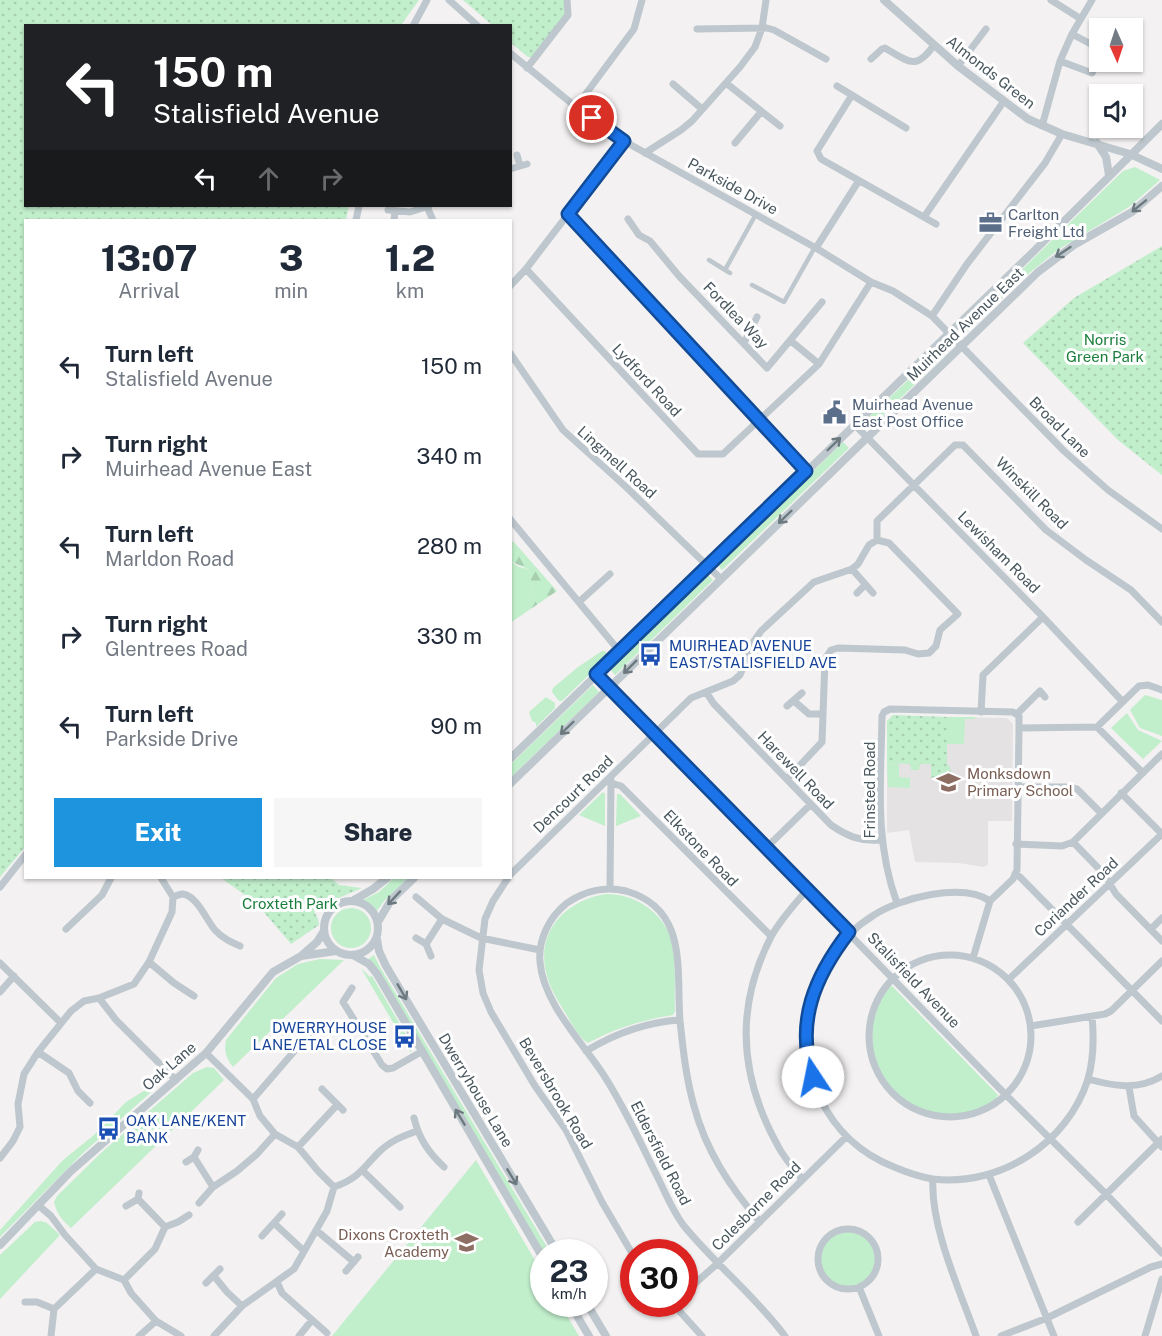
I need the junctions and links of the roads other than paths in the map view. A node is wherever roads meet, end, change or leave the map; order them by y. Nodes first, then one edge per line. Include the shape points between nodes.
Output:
1 (427, 0) edge
2 (449, 0) edge
3 (567, 0) edge
4 (642, 0) edge
5 (766, 0) edge
6 (884, 0) edge
7 (1051, 0) edge
8 (1092, 0) edge
9 (1081, 19) junction
10 (414, 24) edge
11 (476, 24) edge
12 (762, 28) junction
13 (697, 29) dead end
14 (986, 29) dead end
15 (1072, 33) junction
16 (1089, 43) edge
17 (934, 45) junction
18 (512, 55) edge
19 (871, 59) dead end
20 (826, 60) dead end
21 (1060, 61) junction
22 (958, 66) junction
23 (527, 68) junction
24 (1089, 71) edge
25 (726, 83) junction
26 (673, 84) dead end
27 (837, 86) dead end
28 (852, 95) junction
29 (1004, 101) junction
30 (576, 106) junction
31 (702, 109) junction
32 (761, 112) junction
33 (1162, 124) edge
34 (780, 126) dead end
35 (1042, 126) junction
36 (906, 128) dead end
37 (1062, 134) junction
38 (624, 141) junction
39 (735, 143) dead end
40 (1097, 143) junction
41 (645, 153) junction
42 (1130, 154) junction
43 (517, 155) dead end
44 (512, 168) edge
45 (1162, 169) edge
46 (1109, 175) junction
47 (858, 182) junction
48 (1162, 186) edge
49 (425, 207) edge
50 (568, 214) junction
51 (756, 214) junction
52 (924, 217) junction
53 (394, 219) edge
54 (628, 219) dead end
55 (936, 224) dead end
56 (816, 247) junction
57 (709, 260) dead end
58 (526, 269) junction
59 (871, 282) junction
60 (512, 284) edge
61 (752, 285) dead end
62 (822, 302) dead end
63 (932, 316) junction
64 (757, 317) dead end
65 (950, 332) junction
66 (791, 341) junction
67 (744, 343) junction
68 (962, 345) junction
69 (512, 355) edge
70 (819, 364) junction
71 (760, 421) junction
72 (854, 424) junction
73 (867, 437) junction
74 (806, 471) junction
75 (915, 486) junction
76 (1162, 529) edge
77 (513, 530) edge
78 (877, 540) junction
79 (709, 567) junction
80 (852, 569) junction
81 (610, 574) dead end
82 (721, 579) junction
83 (865, 585) junction
84 (857, 593) dead end
85 (873, 593) dead end
86 (580, 601) junction
87 (1043, 617) junction
88 (1162, 622) edge
89 (620, 652) junction
90 (596, 674) junction
91 (610, 688) junction
92 (1162, 690) edge
93 (706, 692) junction
94 (802, 693) dead end
95 (1045, 697) dead end
96 (794, 701) junction
97 (1123, 702) junction
98 (788, 706) dead end
99 (981, 712) junction
100 (1015, 713) junction
101 (823, 714) junction
102 (1097, 727) junction
103 (1019, 728) junction
104 (655, 733) junction
105 (1162, 754) edge
106 (512, 757) edge
107 (1143, 773) junction
108 (787, 779) junction
109 (610, 780) junction
110 (512, 782) edge
111 (1018, 787) junction
112 (1121, 793) junction
113 (810, 805) junction
114 (1101, 813) junction
115 (1162, 834) edge
116 (881, 840) junction
117 (1072, 842) junction
118 (1017, 844) junction
119 (765, 848) junction
120 (24, 857) edge
121 (512, 873) edge
122 (1015, 874) junction
123 (110, 879) edge
124 (162, 879) edge
125 (386, 879) edge
126 (413, 879) edge
127 (507, 879) edge
128 (1109, 883) junction
129 (0, 887) edge
130 (610, 888) junction
131 (807, 890) junction
132 (173, 897) junction
133 (416, 897) dead end
134 (354, 900) junction
135 (990, 901) junction
136 (897, 903) junction
137 (1162, 918) edge
138 (442, 919) junction
139 (378, 921) junction
140 (1067, 924) junction
141 (66, 929) dead end
142 (1151, 929) junction
143 (324, 931) junction
144 (849, 932) junction
145 (771, 936) junction
146 (416, 938) dead end
147 (481, 938) junction
148 (377, 939) junction
149 (1162, 941) edge
150 (426, 944) junction
151 (240, 946) dead end
152 (540, 950) junction
153 (336, 951) junction
154 (352, 955) junction
155 (301, 956) junction
156 (431, 956) dead end
157 (973, 958) junction
158 (1162, 961) edge
159 (149, 962) junction
160 (0, 963) edge
161 (14, 976) junction
162 (892, 977) junction
163 (1008, 979) junction
164 (352, 988) dead end
165 (1132, 990) junction
166 (0, 992) edge
167 (194, 996) dead end
168 (99, 998) junction
169 (1092, 1016) junction
170 (680, 1020) junction
171 (1162, 1022) edge
172 (61, 1023) junction
173 (1031, 1026) junction
174 (310, 1033) dead end
175 (586, 1051) junction
176 (38, 1052) junction
177 (421, 1052) junction
178 (206, 1053) junction
179 (1162, 1076) edge
180 (1088, 1079) junction
181 (176, 1080) junction
182 (1129, 1087) junction
183 (322, 1089) dead end
184 (1006, 1095) junction
185 (253, 1099) junction
186 (90, 1102) dead end
187 (414, 1118) dead end
188 (417, 1131) junction
189 (275, 1134) junction
190 (846, 1137) junction
191 (1051, 1140) junction
192 (1161, 1143) edge
193 (298, 1147) junction
194 (198, 1150) dead end
195 (194, 1157) junction
196 (0, 1158) edge
197 (186, 1162) dead end
198 (444, 1167) dead end
199 (363, 1171) junction
200 (989, 1175) junction
201 (802, 1179) junction
202 (933, 1179) junction
203 (213, 1187) junction
204 (334, 1187) junction
205 (1106, 1194) junction
206 (199, 1203) dead end
207 (38, 1205) junction
208 (126, 1206) dead end
209 (400, 1206) dead end
210 (282, 1214) dead end
211 (189, 1215) dead end
212 (760, 1222) junction
213 (1078, 1222) dead end
214 (274, 1223) junction
215 (165, 1227) junction
216 (316, 1230) junction
217 (261, 1236) dead end
218 (532, 1239) edge
219 (549, 1239) edge
220 (624, 1239) edge
221 (0, 1245) edge
222 (304, 1251) junction
223 (1162, 1253) edge
224 (1162, 1263) edge
225 (717, 1264) junction
226 (96, 1269) junction
227 (220, 1269) dead end
228 (346, 1271) dead end
229 (214, 1276) junction
230 (1162, 1279) edge
231 (124, 1280) junction
232 (698, 1281) edge
233 (277, 1282) junction
234 (206, 1283) dead end
235 (859, 1287) junction
236 (25, 1302) dead end
237 (242, 1306) junction
238 (54, 1309) junction
239 (578, 1317) edge
240 (595, 1317) edge
241 (685, 1317) edge
242 (1047, 1318) junction
243 (312, 1320) junction
244 (156, 1321) junction
245 (327, 1333) dead end
246 (51, 1336) edge
247 (139, 1336) edge
248 (181, 1336) edge
249 (214, 1336) edge
250 (298, 1336) edge
251 (589, 1336) edge
252 (606, 1336) edge
253 (702, 1336) edge
254 (785, 1336) edge
255 (879, 1336) edge
256 (976, 1336) edge
257 (1001, 1336) edge
258 (1054, 1336) edge
259 (1145, 1336) edge

1 - 10 street
2 - 11 street
3 - 23 street via 568,15
4 - 30 street via 634,29
5 - 12 street
6 - 17 street, Almonds Green
7 - 9 street
8 - 9 street
9 - 15 street
12 - 13 street
12 - 20 street via 774,30
12 - 25 street via 755,47
14 - 22 street
15 - 16 street
15 - 21 street
17 - 19 street via 918,62 885,48
17 - 22 street, Almonds Green
18 - 23 street, Parkside Drive
21 - 24 street
21 - 35 street
22 - 29 street, Almonds Green
23 - 30 street, Parkside Drive
25 - 31 street
25 - 32 street
26 - 31 street
27 - 28 street
28 - 36 street
28 - 47 street via 817,151 821,159
29 - 35 street, Almonds Green
29 - 52 street
30 - 38 street, Parkside Drive
31 - 41 street via 681,130
32 - 34 street
32 - 39 street
33 - 42 street, Muirhead Avenue East
35 - 37 street, Almonds Green
37 - 40 street, Almonds Green
37 - 63 street via 1045,163
38 - 41 street, Parkside Drive
38 - 50 street
40 - 42 street, Almonds Green
40 - 46 street via 1106,158
41 - 51 street, Parkside Drive
42 - 45 street, Almonds Green
42 - 46 street, Muirhead Avenue East
43 - 44 street via 523,165
46 - 65 street, Muirhead Avenue East
47 - 52 street
47 - 56 street
48 -> 68 street, Muirhead Avenue East via 1132,212 1056,257
49 - 53 street via 410,212 391,210
50 - 58 street
50 - 71 street
51 - 56 street, Parkside Drive
51 - 57 street via 728,271
52 - 55 street
54 - 67 street, Fordlea Way
56 - 59 street, Parkside Drive
56 - 61 street via 784,302
58 - 60 street
58 - 71 street, Lydford Road via 698,454 723,454
59 - 63 street, Parkside Drive
59 - 70 street, Lydford Road
62 - 66 street, Fordlea Way
63 - 65 street, Parkside Drive
64 - 67 street
65 - 68 street, Broad Lane
65 - 72 street, Muirhead Avenue East
66 - 67 street, Fordlea Way via 767,368
66 - 70 street
68 - 73 street, Muirhead Avenue East
68 - 76 street, Broad Lane via 1064,451 1107,490
69 - 79 street, Lingmell Road via 562,430
70 - 71 street, Lydford Road
71 - 74 street
72 - 73 street, Lewisham Road
74 -> 72 street, Muirhead Avenue East
73 - 75 street, Lewisham Road
73 -> 82 street, Muirhead Avenue East
74 - 79 street, Muirhead Avenue East
75 - 78 street, Winskill Road via 878,521
75 - 87 street, Lewisham Road
75 - 88 street, Winskill Road via 955,445 963,445 1046,530 1131,590
77 - 86 street
78 - 80 street
78 - 101 street via 889,543 958,614 940,630 936,646 929,653 831,650 825,659
79 - 82 street, Lingmell Road
79 - 89 street, Muirhead Avenue East
80 - 83 street
80 - 93 street, Dencourt Road via 814,582 761,631 740,675
81 - 86 street
82 -> 91 street, Muirhead Avenue East
83 - 84 street
83 - 85 street
86 - 89 street
87 - 97 street, Lewisham Road
87 - 99 street via 983,675
89 - 90 street, Muirhead Avenue East
90 - 91 street, Stalisfield Avenue
90 - 106 street, Muirhead Avenue East
91 - 104 street, Stalisfield Avenue
91 -> 110 street, Muirhead Avenue East
92 - 97 street via 1144,685
93 - 104 street, Dencourt Road via 691,698
93 - 108 street, Harewell Road
94 - 96 street
95 - 100 street via 1040,691
96 - 98 street
96 - 101 street via 809,714
97 - 102 street
99 - 100 street
99 - 116 street, Frinsted Road via 884,712
100 - 103 street via 1019,716
101 - 108 street via 822,742
102 - 103 street
102 - 107 street
103 - 111 street
104 - 109 street, Dencourt Road
104 - 119 street, Stalisfield Avenue
105 - 107 street
107 - 112 street
108 - 113 street, Harewell Road
109 - 121 street, Dencourt Road
109 - 130 street
109 - 145 street, Elkstone Road via 621,786
111 - 114 street via 1071,787
111 - 118 street
112 - 114 street
112 - 115 street
113 - 116 street, Harewell Road via 845,834
113 - 119 street
114 - 117 street
115 - 128 street, Coriander Road
116 - 136 street, Frinsted Road
117 - 118 street via 1062,846
117 - 128 street
118 - 122 street
119 - 131 street, Stalisfield Avenue
120 - 129 street
122 - 135 street
122 - 140 street
123 - 141 street via 102,895
124 - 132 street
125 - 134 street
126 -> 139 street via 390,900
127 - 147 street, Dencourt Road via 485,919
128 - 140 street, Coriander Road
128 - 142 street
130 - 152 street via 580,895 562,907 548,926
130 - 170 street via 644,899 669,926 677,953
131 - 144 street, Stalisfield Avenue
131 - 145 street
132 - 151 street via 183,894 190,898 216,931
132 - 159 street via 168,924
133 - 138 street
134 - 139 street via 369,907
134 - 143 street via 336,905 328,913
135 - 136 street via 948,893
135 - 157 street
136 - 144 street
137 - 142 street
138 - 147 street
138 - 150 street
139 - 148 street
140 - 163 street, Coriander Road
140 - 165 street
142 - 149 street
143 - 153 street
143 - 155 street, Oak Lane
144 - 162 street, Stalisfield Avenue
144 - 190 street via 818,979 807,1025 808,1064 817,1090
145 - 201 street via 756,972 745,1023 748,1071 762,1115
146 - 150 street
147 - 152 street
147 - 220 street, Beversbrook Road via 478,970 491,1012 566,1130
148 - 154 street via 368,949
148 -> 219 street, Dwerryhouse Lane via 386,966
150 - 156 street
152 - 175 street via 545,985
153 - 154 street
153 - 155 street, Oak Lane
154 - 177 street, Dwerryhouse Lane via 369,964 377,974
155 - 178 street, Oak Lane via 273,972
157 - 162 street via 931,957
157 - 163 street
158 - 165 street
159 - 167 street
159 - 168 street via 134,984
160 - 161 street
161 - 166 street
161 - 172 street
162 - 184 street, Stalisfield Avenue
162 - 184 street via 875,1004 868,1033 873,1065 893,1095 921,1113 949,1118 984,1111
163 - 173 street via 1025,1004
164 - 177 street via 343,1002 382,1065 393,1068
165 - 169 street via 1111,1011
165 - 171 street
168 - 172 street via 84,1001
168 - 181 street
169 - 173 street
169 - 180 street via 1093,1051
170 - 175 street via 623,1032
170 - 212 street via 688,1083 701,1129 737,1195
172 - 176 street
173 - 184 street via 1031,1048 1025,1068
174 - 185 street
175 - 225 street, Eldersfield Road via 634,1130 682,1224
176 - 186 street via 69,1073 78,1091
176 - 196 street via 24,1074 18,1104 20,1127
218 -> 177 street, Dwerryhouse Lane
178 - 181 street, Oak Lane
178 - 185 street
179 - 182 street
180 - 182 street
180 - 191 street via 1074,1108
181 - 207 street, Oak Lane
182 - 192 street via 1134,1116
183 - 193 street via 340,1107
184 - 191 street, Stalisfield Avenue
185 - 189 street via 260,1116
187 - 188 street
188 - 198 street via 429,1153
188 - 199 street via 396,1139
189 - 193 street
189 - 203 street via 237,1172
190 - 201 street, Colesborne Road
190 - 202 street via 882,1162
191 - 200 street via 1022,1160
191 - 205 street, Stalisfield Avenue
192 - 205 street
193 - 204 street
194 - 195 street
195 - 197 street
195 - 203 street
199 - 204 street
199 - 209 street
200 - 202 street
200 - 242 street
201 - 212 street, Colesborne Road
202 - 256 street via 941,1236
203 - 206 street
204 - 216 street
205 - 213 street
205 - 223 street, Stalisfield Avenue
207 - 221 street, Oak Lane
207 - 226 street
208 - 215 street via 138,1196
210 - 214 street
211 - 215 street
212 - 225 street, Colesborne Road
214 - 217 street
214 - 222 street
215 - 231 street via 155,1249
216 - 222 street
216 - 228 street via 356,1260
222 - 233 street via 294,1269
224 - 242 street
225 - 232 street, Colesborne Road
225 - 254 street, Eldersfield Road
226 - 231 street
226 - 238 street
227 - 229 street
229 - 234 street
229 - 237 street
230 - 259 street
231 - 244 street
233 - 237 street
233 - 243 street via 282,1293
235 - 235 street via 836,1286 819,1267 818,1256 824,1241 840,1229 862,1232 876,1247 877,1268 867,1283
235 - 255 street
236 - 238 street
237 - 249 street
238 - 246 street
239 - 251 street
240 - 252 street
241 - 253 street
242 - 257 street
242 - 258 street
243 - 245 street
243 - 250 street
244 - 247 street
244 - 248 street

